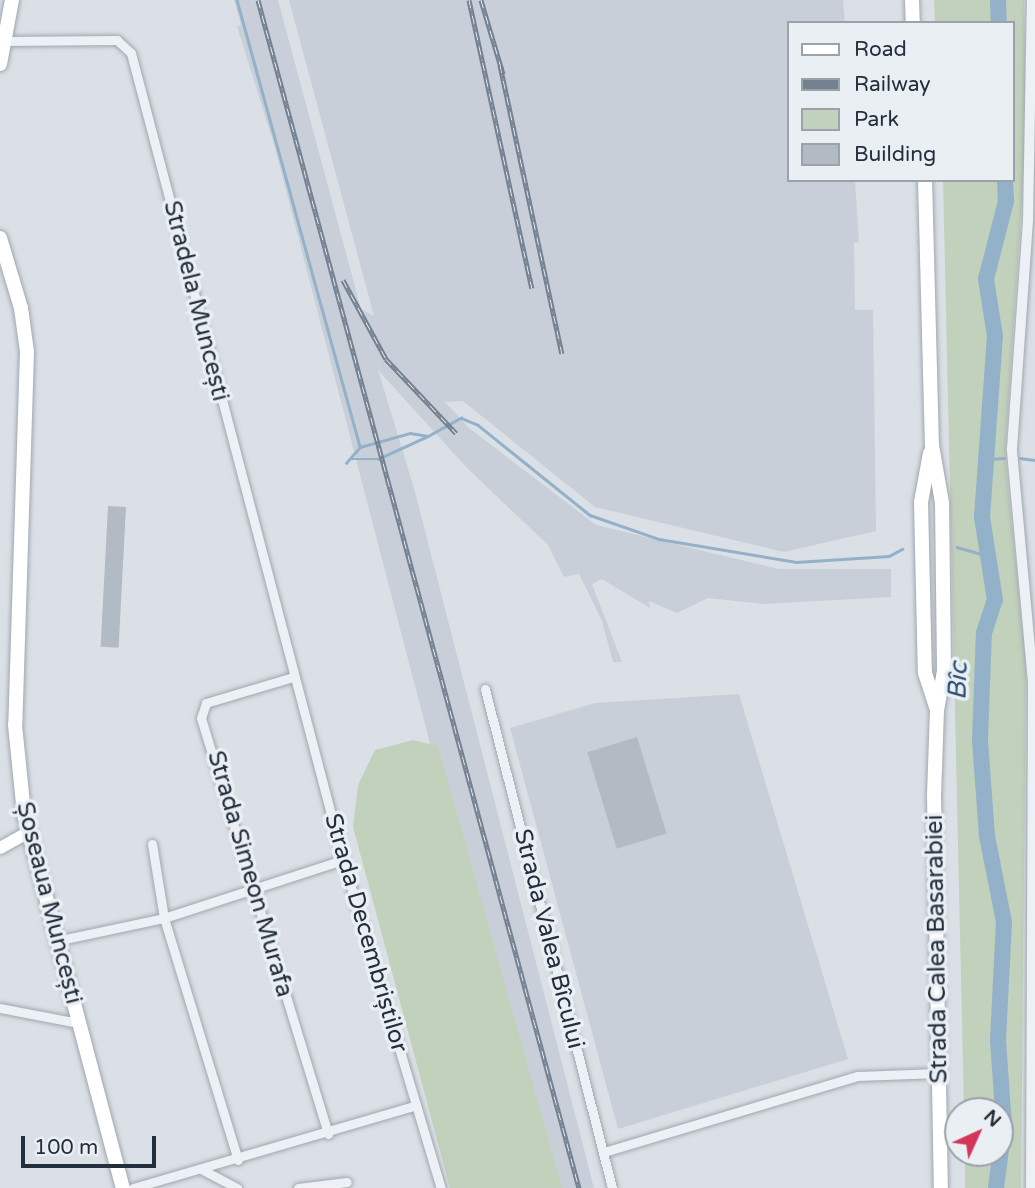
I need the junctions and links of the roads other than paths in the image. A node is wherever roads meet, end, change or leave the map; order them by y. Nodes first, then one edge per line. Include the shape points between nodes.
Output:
1 (12, 0) edge
2 (912, 0) edge
3 (1032, 0) edge
4 (913, 21) edge
5 (4, 41) junction
6 (0, 64) edge
7 (925, 182) edge
8 (0, 239) edge
9 (932, 445) junction
10 (921, 502) junction
11 (942, 503) junction
12 (925, 633) junction
13 (944, 634) junction
14 (293, 677) junction
15 (485, 689) dead end
16 (936, 709) junction
17 (27, 833) junction
18 (152, 844) dead end
19 (0, 848) edge
20 (343, 860) junction
21 (252, 887) junction
22 (164, 918) junction
23 (56, 941) junction
24 (0, 1008) edge
25 (78, 1023) junction
26 (939, 1073) junction
27 (415, 1105) junction
28 (328, 1134) junction
29 (604, 1152) junction
30 (238, 1160) junction
31 (201, 1169) junction
32 (347, 1181) dead end
33 (123, 1188) edge
34 (133, 1188) edge
35 (237, 1188) edge
36 (298, 1188) edge
37 (441, 1188) edge
38 (612, 1188) edge
39 (942, 1188) edge
40 (1031, 1188) edge

1 - 5 main road
2 - 4 main road
3 - 40 street via 1028,222 1012,449 1033,682
5 - 6 main road
5 - 14 street, Stradela Muncești via 117,40 131,53
7 - 9 main road, Strada Calea Basarabiei
8 - 17 main road, Șoseaua Muncești via 21,308 27,352 15,726
9 - 10 main road, Strada Calea Basarabiei
9 - 11 main road, Strada Calea Basarabiei
10 - 11 main road
10 - 12 main road, Strada Calea Basarabiei
11 - 13 main road, Strada Calea Basarabiei
12 - 13 main road via 933,639
12 - 16 main road, Strada Calea Basarabiei via 925,673
13 - 16 main road, Strada Calea Basarabiei
14 - 20 street, Strada Decembriștilor
14 - 21 street, Strada Simeon Murafa via 206,703 201,712
15 - 29 street, Strada Valea Bîcului
16 - 26 main road, Strada Calea Basarabiei
17 - 19 main road
17 - 23 main road, Șoseaua Muncești
18 - 22 street
20 - 21 street
20 - 27 street, Strada Decembriștilor
21 - 22 street
21 - 28 street, Strada Simeon Murafa
22 - 23 street
22 - 30 street
23 - 25 main road, Șoseaua Muncești
24 - 25 street
25 - 33 main road, Șoseaua Muncești
26 - 29 street via 857,1076
26 - 39 main road, Strada Calea Basarabiei
27 - 28 street
27 - 37 street, Strada Decembriștilor
28 - 30 street
29 - 38 street, Strada Valea Bîcului
30 - 31 street
31 - 34 street
31 - 35 street
32 - 36 street

